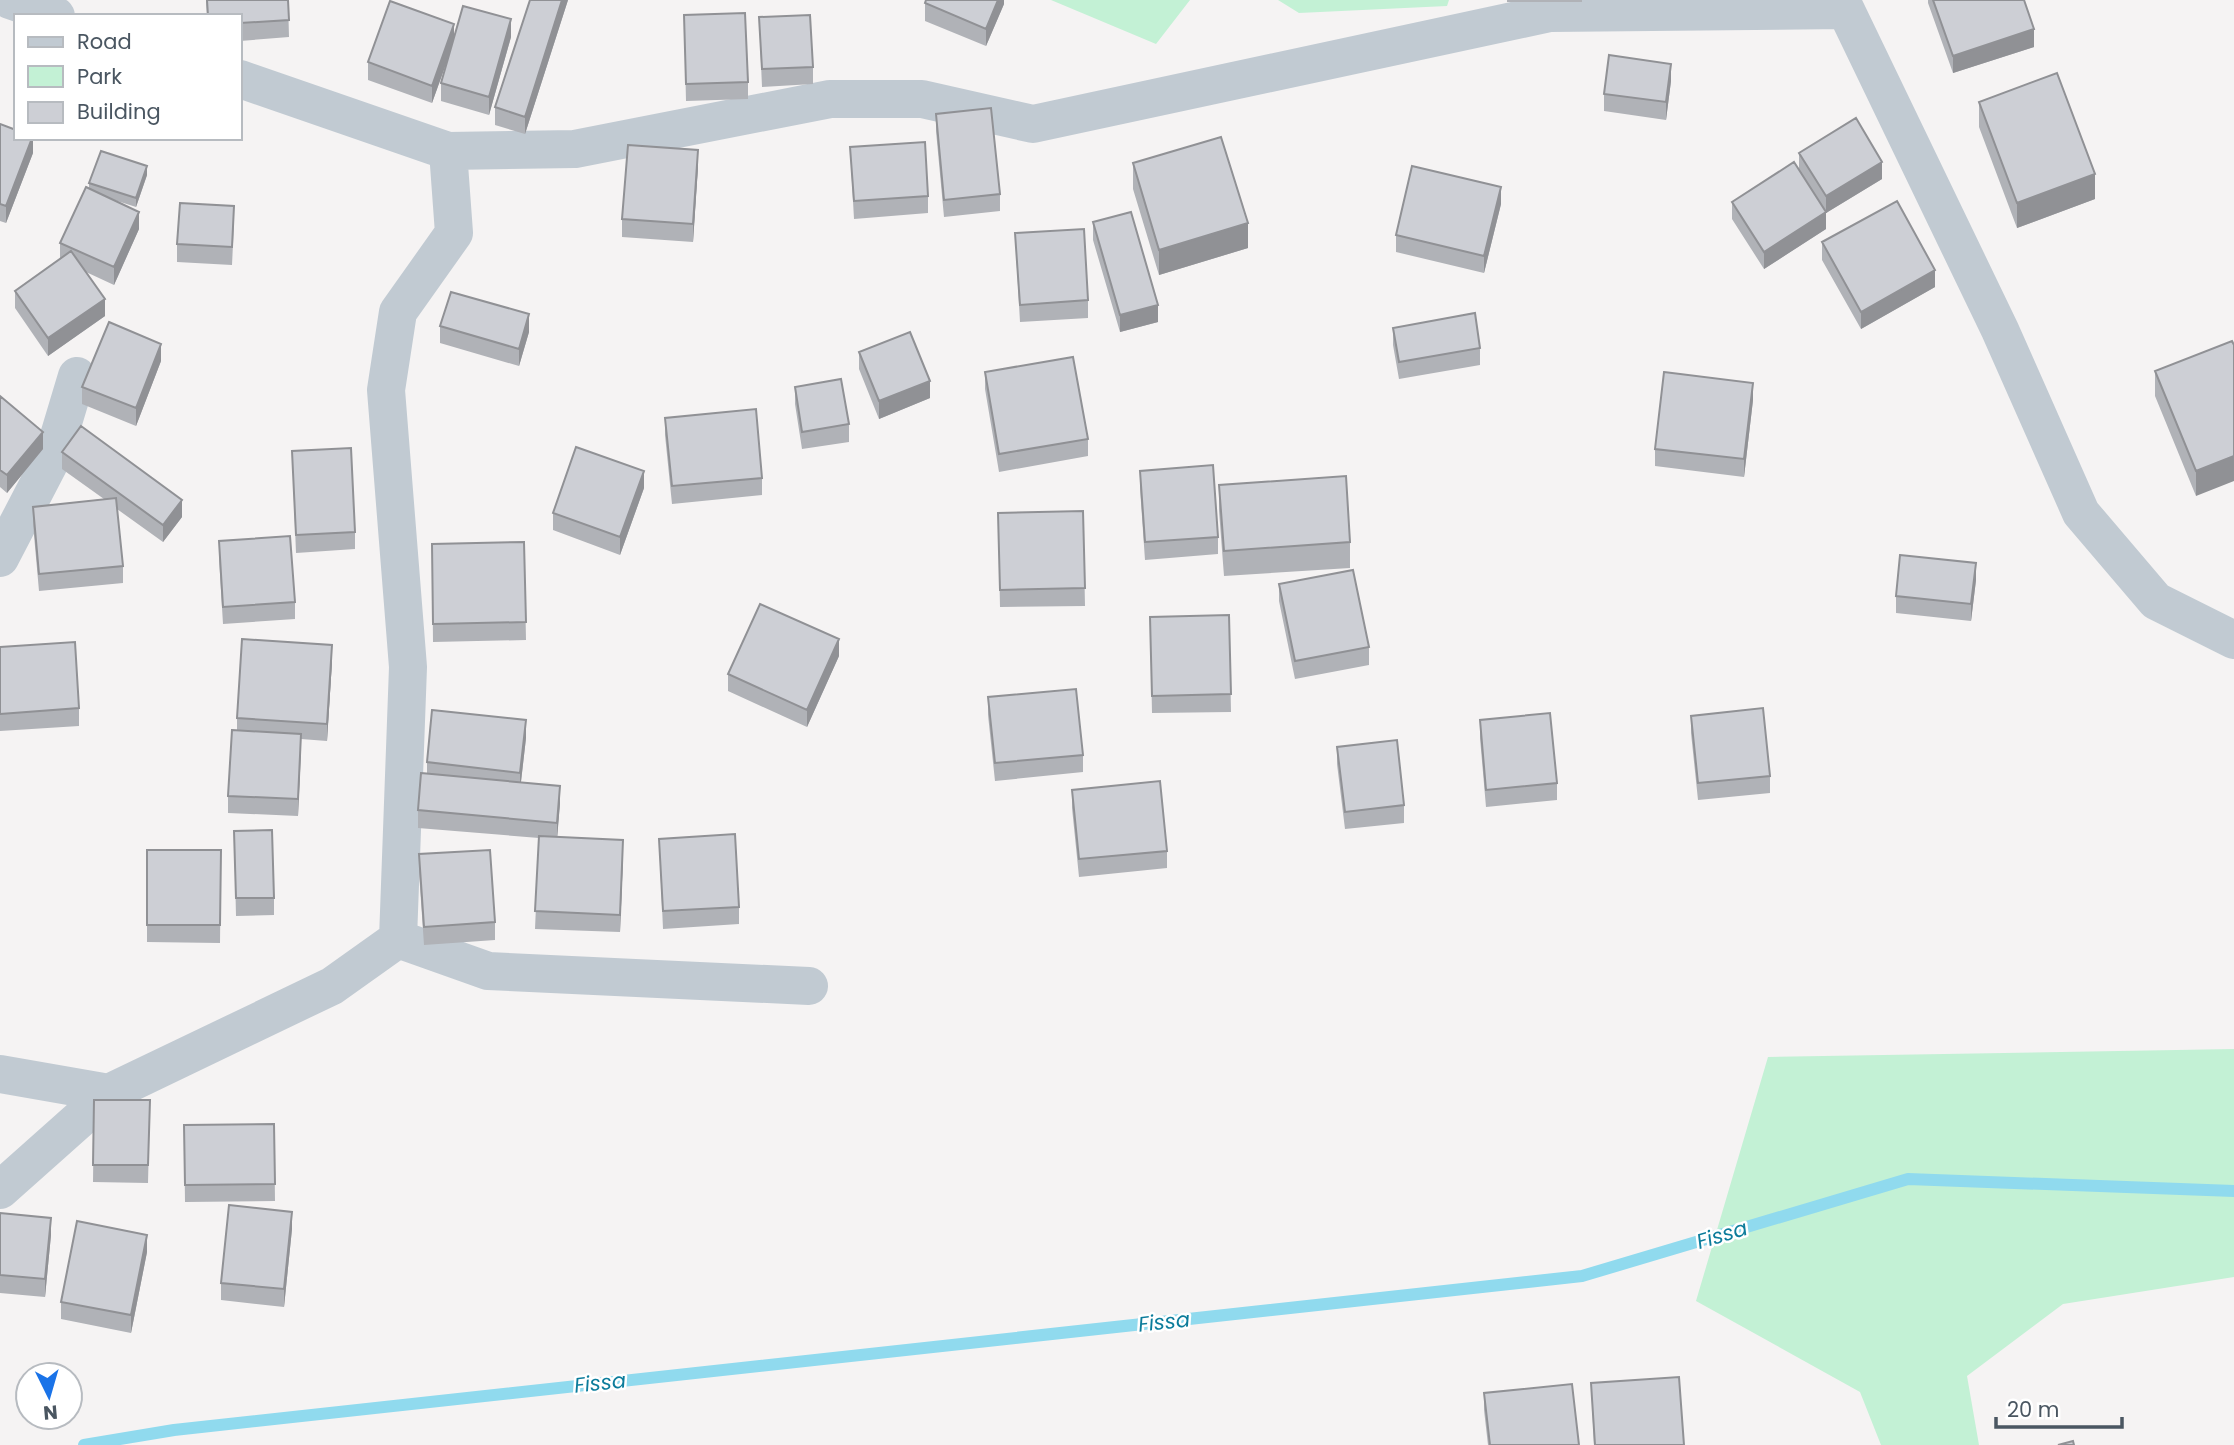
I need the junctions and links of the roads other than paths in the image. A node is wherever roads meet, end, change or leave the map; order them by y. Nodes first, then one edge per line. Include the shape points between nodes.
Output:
1 (10, 0) edge
2 (1842, 5) edge
3 (50, 14) edge
4 (242, 80) edge
5 (448, 150) junction
6 (77, 376) dead end
7 (0, 558) edge
8 (2234, 640) edge
9 (398, 939) junction
10 (809, 986) dead end
11 (0, 1074) edge
12 (109, 1093) junction
13 (0, 1190) edge

1 - 3 street
2 - 5 street via 1550,13 1034,124 922,99 830,99 575,149
2 - 8 street via 2000,330 2081,513 2156,601
4 - 5 street
5 - 9 street via 454,233 398,312 386,390 408,667
6 - 7 street via 53,456
9 - 10 street via 488,971
9 - 12 street via 332,986
11 - 12 street
12 - 13 street

